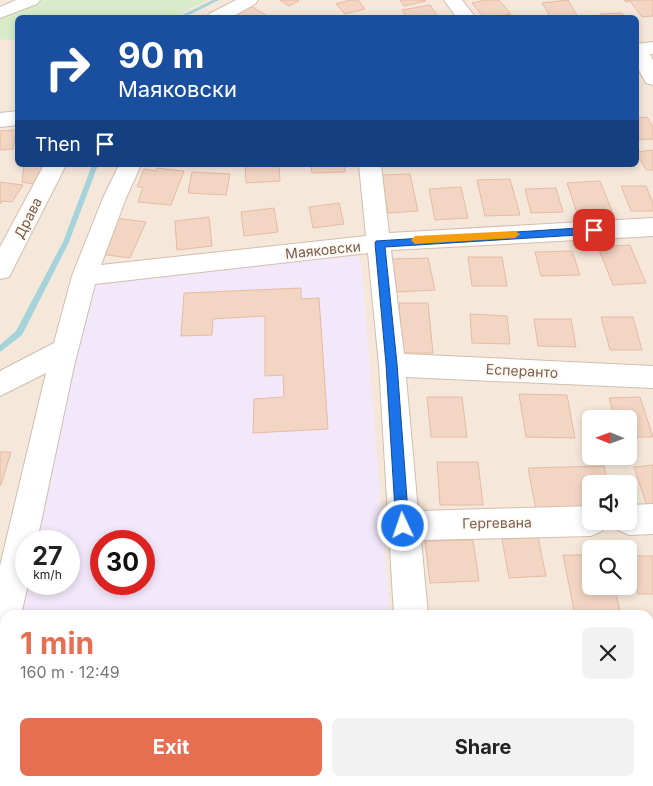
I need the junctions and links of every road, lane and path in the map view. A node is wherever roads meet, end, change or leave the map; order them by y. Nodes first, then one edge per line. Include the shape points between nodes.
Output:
1 (31, 0) edge
2 (249, 0) edge
3 (453, 0) edge
4 (0, 13) edge
5 (221, 15) edge
6 (465, 15) edge
7 (642, 50) edge
8 (653, 79) edge
9 (15, 118) edge
10 (0, 120) edge
11 (55, 167) edge
12 (129, 167) edge
13 (370, 167) edge
14 (653, 227) edge
15 (380, 243) junction
16 (4, 257) edge
17 (84, 276) junction
18 (64, 350) junction
19 (392, 364) junction
20 (653, 377) edge
21 (0, 384) edge
22 (653, 519) edge
23 (637, 520) edge
24 (582, 521) edge
25 (403, 526) junction
26 (6, 610) edge
27 (411, 610) edge

1 - 4 street
2 - 5 street
3 - 6 street
7 - 8 street
9 - 10 street
11 - 16 street, Драва
12 - 17 street via 104,219
13 - 15 street
14 - 15 street, Маяковски
15 - 17 street, Маяковски
15 - 19 street
17 - 18 street
18 - 21 street
18 - 26 street
19 - 20 street, Есперанто
19 - 25 street
22 - 23 street
24 - 25 street, Гергевана
25 - 27 street

